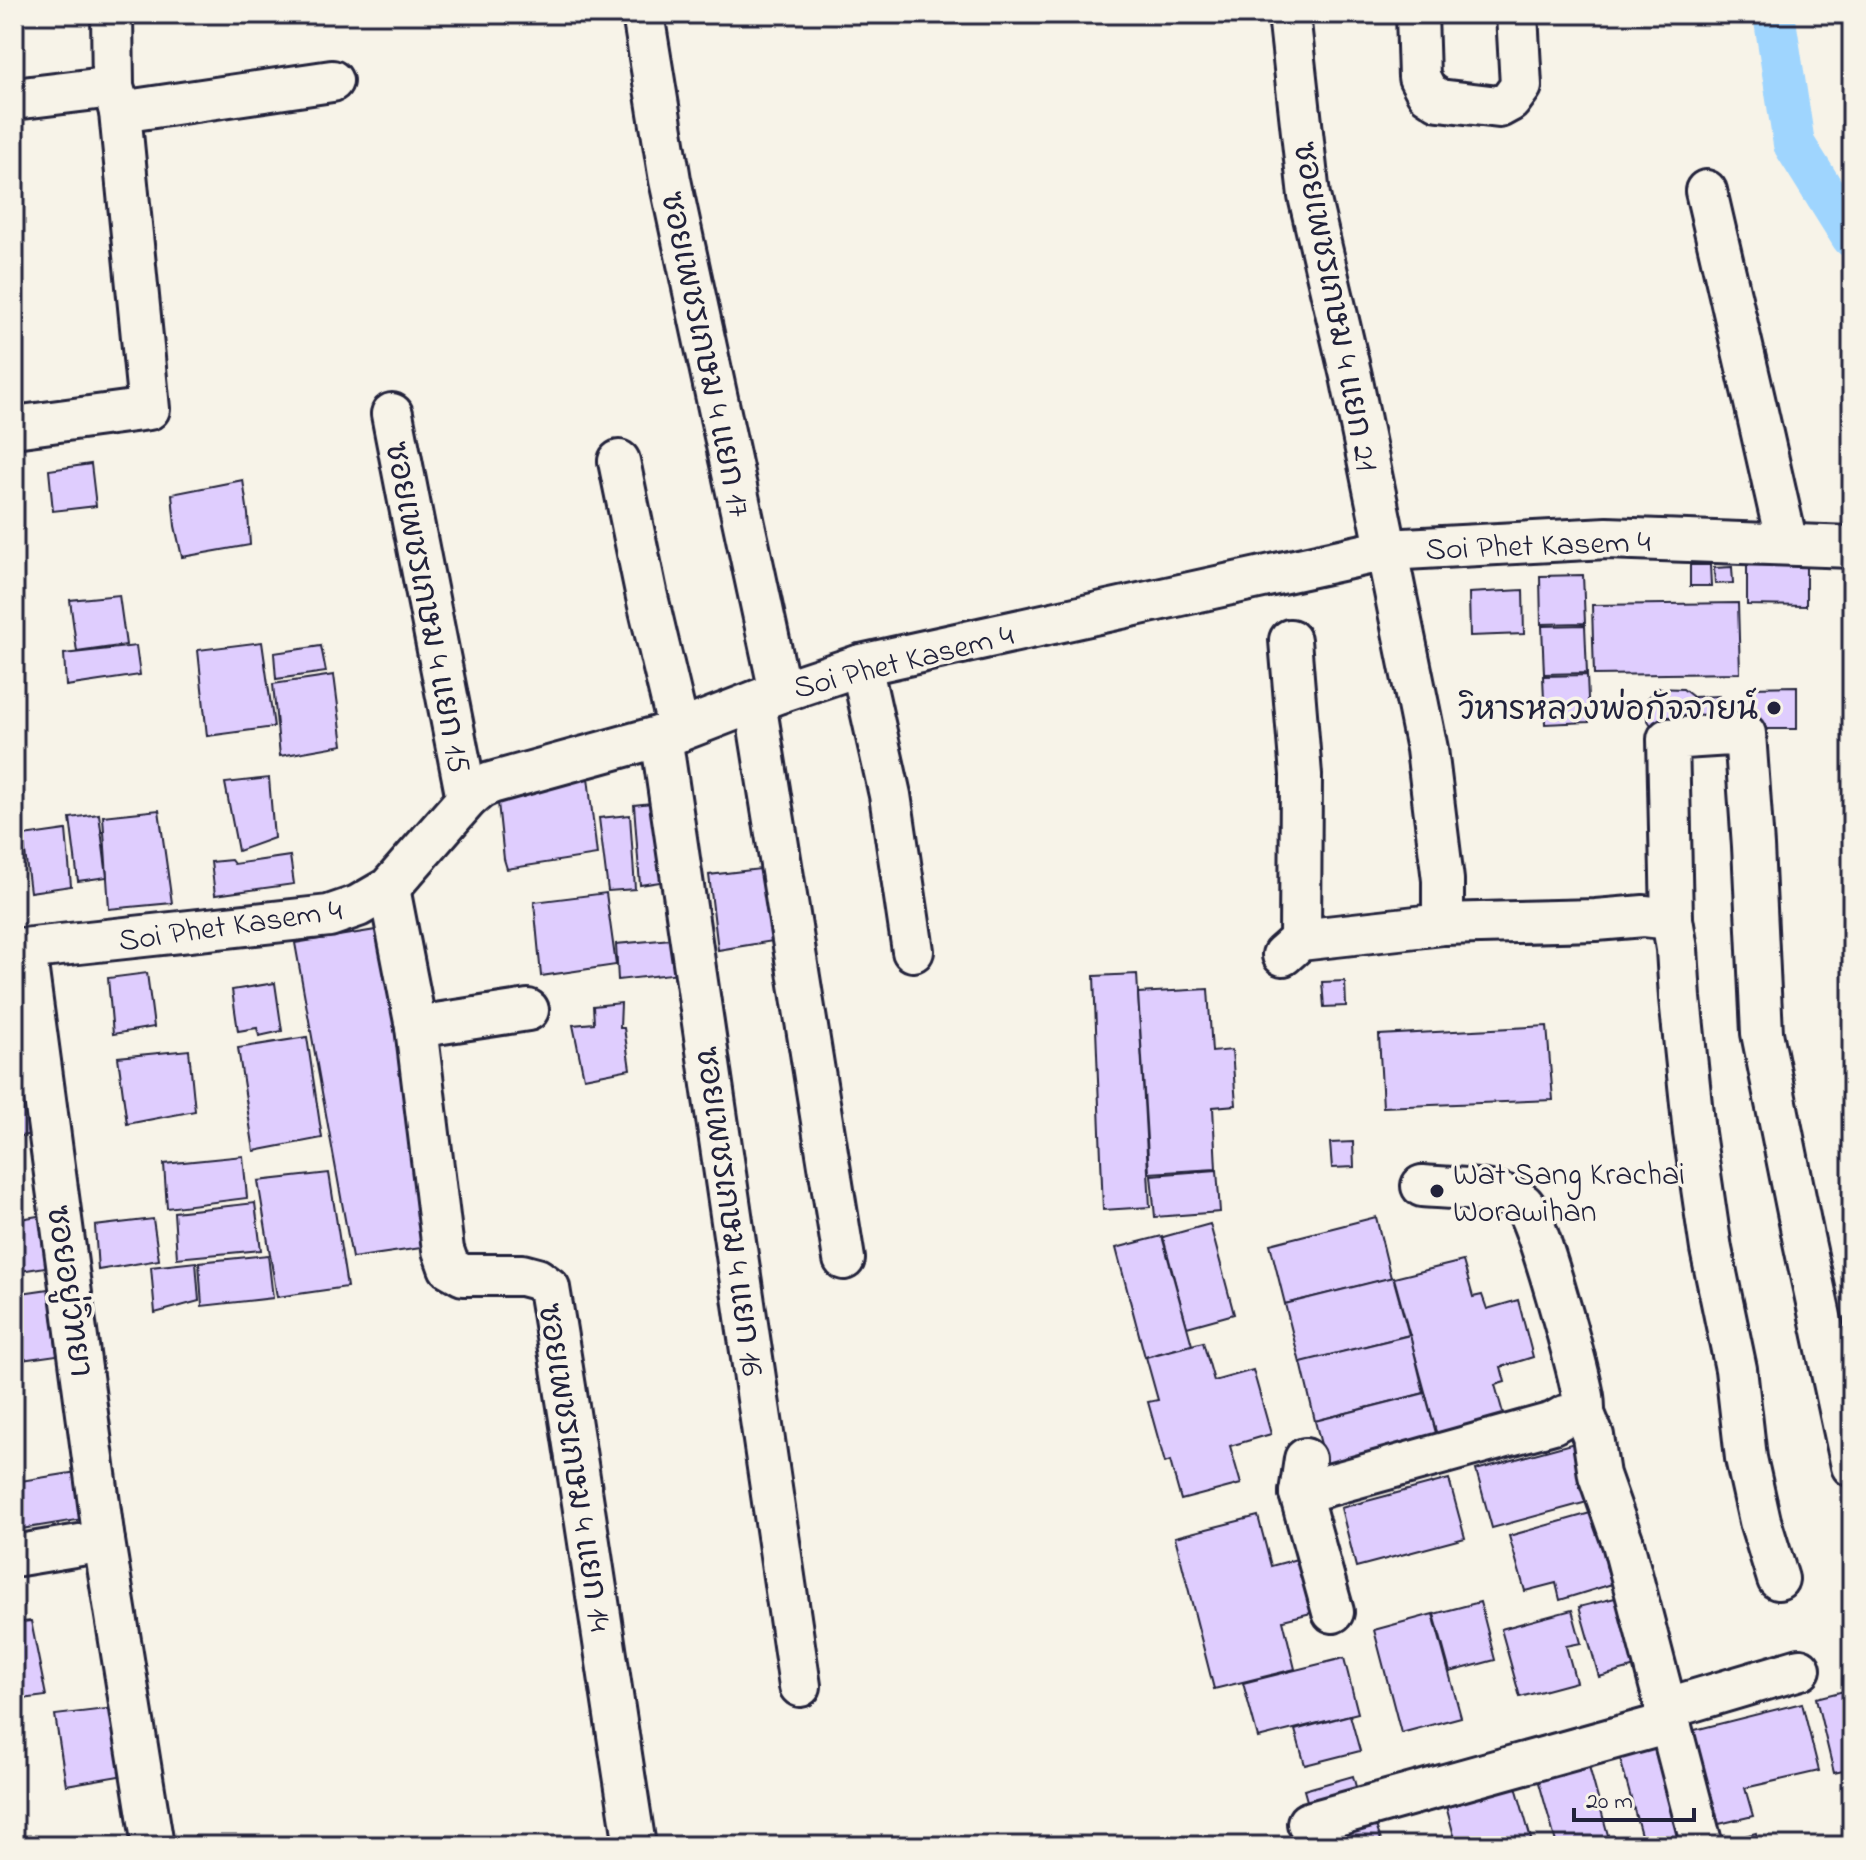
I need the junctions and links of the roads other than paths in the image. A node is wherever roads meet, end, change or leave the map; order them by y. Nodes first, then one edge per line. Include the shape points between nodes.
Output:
1 (112, 14) edge
2 (643, 14) edge
3 (1289, 14) edge
4 (1417, 14) edge
5 (1517, 14) edge
6 (332, 81) dead end
7 (14, 99) edge
8 (116, 99) junction
9 (1706, 191) dead end
10 (392, 414) dead end
11 (14, 427) edge
12 (619, 461) dead end
13 (1787, 544) junction
14 (1852, 547) edge
15 (1386, 550) junction
16 (1290, 640) dead end
17 (861, 665) junction
18 (767, 697) junction
19 (670, 733) junction
20 (467, 799) junction
21 (389, 888) junction
22 (1672, 919) junction
23 (1443, 924) junction
24 (19, 949) edge
25 (913, 951) dead end
26 (528, 1010) dead end
27 (416, 1027) junction
28 (1422, 1186) dead end
29 (844, 1259) dead end
30 (1584, 1414) junction
31 (1852, 1466) edge
32 (104, 1541) junction
33 (14, 1556) edge
34 (1778, 1579) dead end
35 (1333, 1612) dead end
36 (1800, 1669) dead end
37 (800, 1686) dead end
38 (1667, 1716) junction
39 (1308, 1823) dead end
40 (153, 1846) edge
41 (635, 1846) edge
42 (1702, 1846) edge

1 - 8 street
2 - 18 street, ซอยเพชรเกษม 4 แยก 17
3 - 15 street, ซอยเพชรเกษม 4 แยก 21 via 1309,196
4 - 5 street via 1419,77 1427,92 1439,100 1499,107 1521,86
6 - 8 street
7 - 8 street
8 - 11 street via 149,409
9 - 13 street
10 - 20 street, ซอยเพชรเกษม 4 แยก 15
12 - 19 street, ซอยเพชรเกษม 4 แยก 16
13 - 14 street, Soi Phet Kasem 4
13 - 15 street, Soi Phet Kasem 4 via 1607,538
15 - 17 street, Soi Phet Kasem 4
15 - 23 street, ซอยเพชรเกษม 4 แยก 21 via 1427,749 1443,880
16 - 23 street via 1301,775 1292,948
17 - 18 street, Soi Phet Kasem 4
17 - 25 street via 890,795
18 - 19 street, Soi Phet Kasem 4
18 - 29 street, ซอยเพชรเกษม 4 แยก 17
19 - 20 street, Soi Phet Kasem 4 via 491,783
19 - 37 street, ซอยเพชรเกษม 4 แยก 16
20 - 21 street, Soi Phet Kasem 4
21 - 24 street, Soi Phet Kasem 4 via 329,916
21 - 27 street, ซอยเพชรเกษม 4 แยก 14
22 - 23 street
22 - 31 street via 1668,739 1745,734 1762,1033
22 - 34 street via 1711,1249 1736,1369 1746,1458
24 - 32 street, ซอยอยู่วิทยา
26 - 27 street
27 - 41 street, ซอยเพชรเกษม 4 แยก 14 via 449,1267 463,1275 522,1275 549,1288
28 - 30 street via 1504,1194 1525,1205 1571,1350
30 - 35 street via 1302,1476
30 - 38 street
32 - 33 street
32 - 40 street, ซอยอยู่วิทยา
36 - 38 street
38 - 39 street
38 - 42 street

